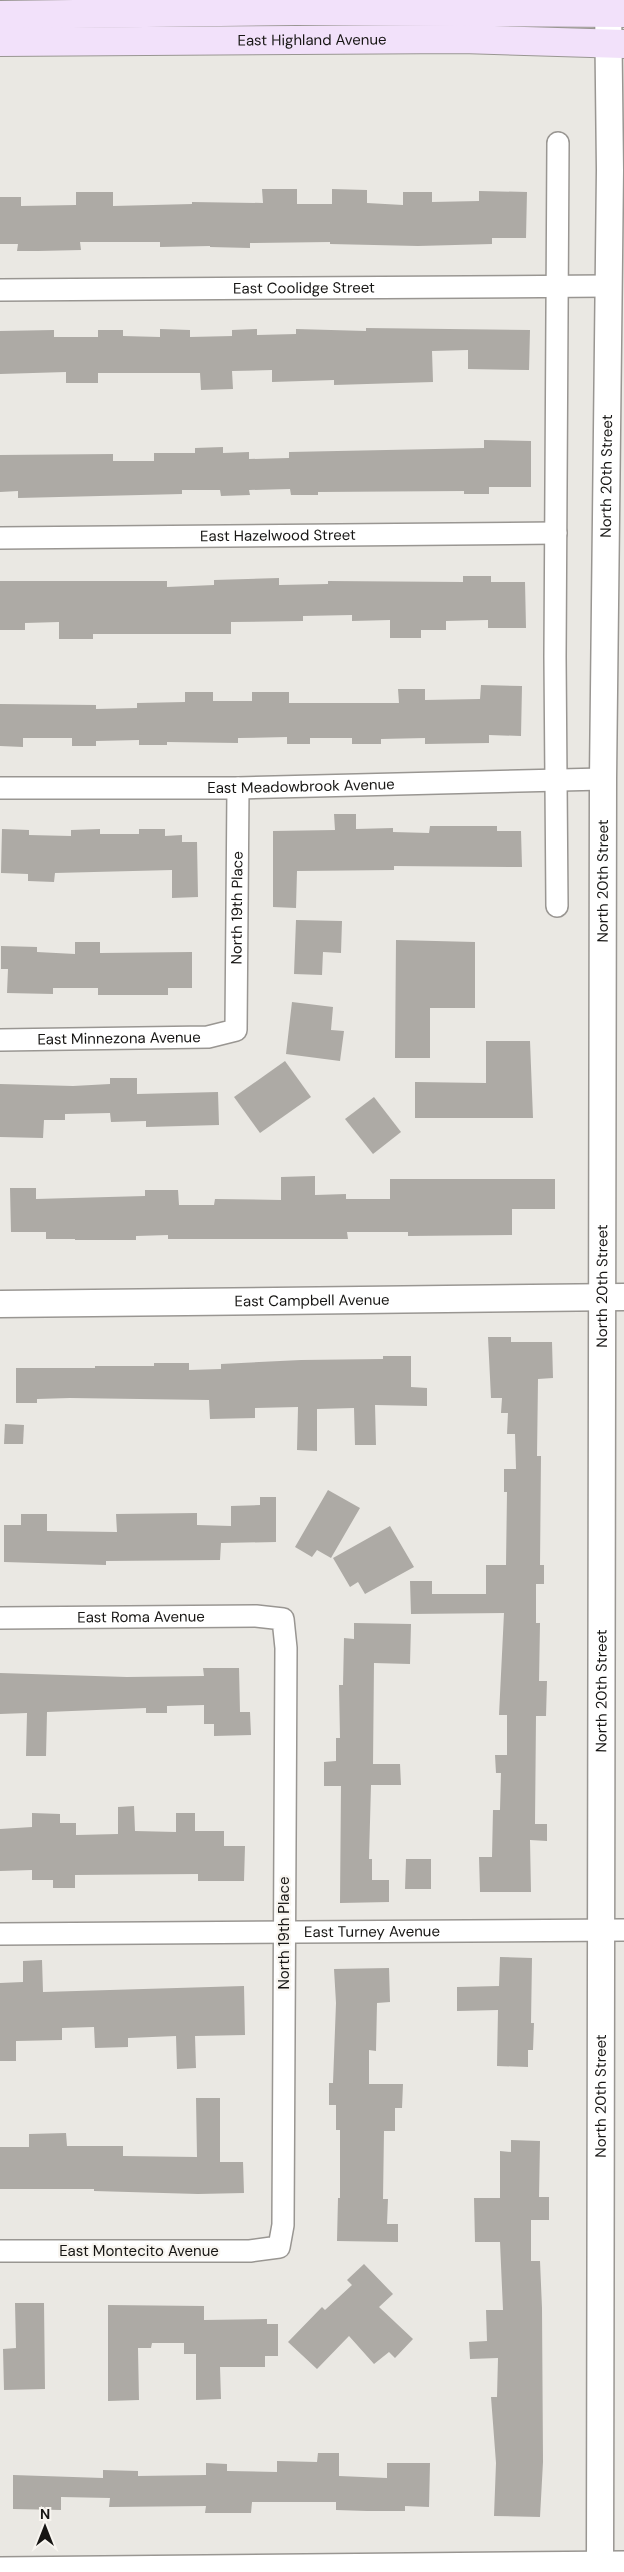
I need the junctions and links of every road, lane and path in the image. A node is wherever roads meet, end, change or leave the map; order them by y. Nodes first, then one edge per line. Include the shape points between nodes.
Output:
1 (614, 8) edge
2 (296, 11) junction
3 (3, 28) edge
4 (296, 40) junction
5 (616, 44) edge
6 (558, 143) dead end
7 (558, 286) junction
8 (607, 286) junction
9 (0, 290) edge
10 (556, 533) junction
11 (0, 538) edge
12 (555, 780) junction
13 (603, 780) junction
14 (0, 788) edge
15 (238, 788) junction
16 (557, 906) dead end
17 (236, 1030) joint
18 (0, 1040) edge
19 (614, 1297) edge
20 (0, 1304) edge
21 (0, 1618) edge
22 (283, 1619) joint
23 (613, 1930) edge
24 (284, 1933) junction
25 (0, 1934) edge
26 (278, 2247) joint
27 (0, 2252) edge
28 (608, 2566) edge
29 (0, 2568) edge
30 (282, 2569) edge

1 - 2 main road, East Highland Avenue
1 - 5 street, North 20th Street
2 - 3 main road, East Highland Avenue
2 - 4 main road
3 - 4 main road, East Highland Avenue
4 - 5 main road, East Highland Avenue via 462,39
5 - 8 street, North 20th Street
6 - 7 street
7 - 8 street, East Coolidge Street
7 - 9 street, East Coolidge Street
7 - 10 street
8 - 13 street, North 20th Street
10 - 11 street, East Hazelwood Street
10 - 12 street
12 - 13 street, East Meadowbrook Avenue
12 - 15 street, East Meadowbrook Avenue
12 - 16 street
13 - 19 street, North 20th Street
14 - 15 street, East Meadowbrook Avenue
15 - 17 street, North 19th Place
17 - 18 street, East Minnezona Avenue via 208,1037
19 - 20 street, East Campbell Avenue
19 - 23 street, North 20th Street
21 - 22 street, East Roma Avenue via 256,1616
22 - 24 street, North 19th Place via 286,1648
23 - 24 street, East Turney Avenue
23 - 28 street, North 20th Street
24 - 25 street, East Turney Avenue
24 - 26 street, North 19th Place via 283,2225
26 - 27 street, East Montecito Avenue via 250,2251
28 - 30 street
29 - 30 street

